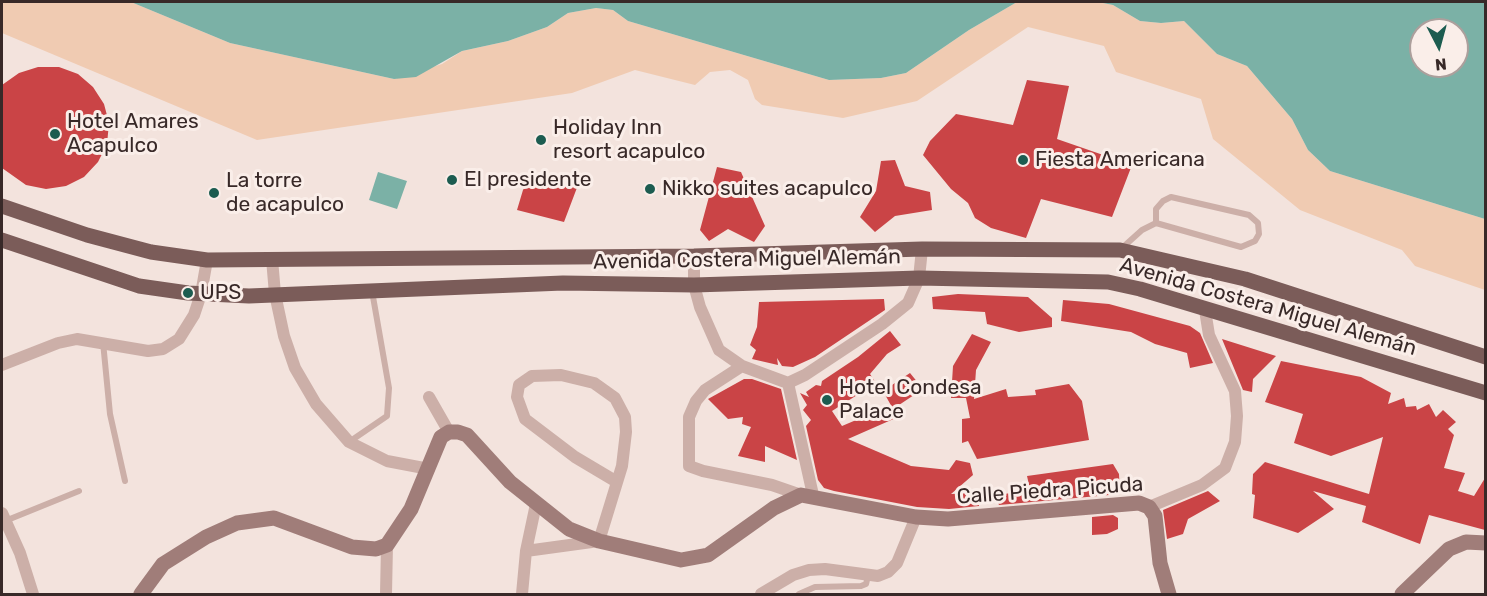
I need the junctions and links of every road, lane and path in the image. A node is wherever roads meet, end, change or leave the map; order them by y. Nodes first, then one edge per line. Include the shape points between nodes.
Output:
1 (2, 206) edge
2 (1156, 223) junction
3 (2, 240) edge
4 (922, 249) junction
5 (1120, 250) junction
6 (694, 256) junction
7 (273, 259) junction
8 (207, 260) junction
9 (919, 278) junction
10 (694, 285) junction
11 (372, 291) junction
12 (201, 294) junction
13 (275, 294) junction
14 (1205, 310) junction
15 (103, 342) junction
16 (1485, 357) edge
17 (2, 365) edge
18 (742, 366) junction
19 (788, 383) junction
20 (1485, 393) edge
21 (429, 397) dead end
22 (449, 432) junction
23 (348, 442) junction
24 (429, 469) junction
25 (125, 481) dead end
26 (617, 482) junction
27 (79, 491) dead end
28 (807, 495) junction
29 (536, 504) junction
30 (1149, 507) junction
31 (3, 517) edge
32 (916, 517) junction
33 (599, 541) junction
34 (1485, 543) edge
35 (387, 545) junction
36 (526, 551) junction
37 (868, 576) junction
38 (33, 594) edge
39 (141, 594) edge
40 (386, 594) edge
41 (522, 594) edge
42 (761, 594) edge
43 (799, 594) edge
44 (1169, 594) edge
45 (1402, 594) edge

1 - 8 main road, Avenida Costera Miguel Alemán via 151,252
2 - 2 lane via 1156,209 1171,197 1249,215 1258,223 1259,234 1255,241 1241,247
2 - 5 lane
3 - 12 main road, Avenida Costera Miguel Alemán via 139,286
4 - 5 main road, Avenida Costera Miguel Alemán
4 - 6 main road, Avenida Costera Miguel Alemán
4 - 9 street
5 - 16 main road, Avenida Costera Miguel Alemán via 1245,279
6 - 7 main road, Avenida Costera Miguel Alemán
6 - 10 street
7 - 8 main road, Avenida Costera Miguel Alemán
7 - 13 street
8 - 12 street
9 - 10 main road, Avenida Costera Miguel Alemán
9 - 14 main road, Avenida Costera Miguel Alemán via 1108,282
9 - 19 street via 908,303 882,324
10 - 11 main road, Avenida Costera Miguel Alemán via 563,284
10 - 18 street via 719,350
11 - 13 main road, Avenida Costera Miguel Alemán
11 - 23 lane via 389,388 387,416
12 - 13 main road, Avenida Costera Miguel Alemán
12 - 15 street via 187,329 163,349 148,351
13 - 23 street via 295,368 316,404
14 - 20 main road, Avenida Costera Miguel Alemán
14 - 30 street, Calle Piedra Picuda via 1209,335 1234,391 1235,442 1226,468 1202,486
15 - 17 street via 71,340
15 - 25 lane via 110,414
18 - 19 street
18 - 28 street, Calle Piedra Picuda via 705,390 696,401 689,417 689,466
19 - 28 street
21 - 22 street
22 - 24 main road via 435,448
22 - 29 main road via 467,435
23 - 24 street via 387,461
24 - 35 main road via 411,509
26 - 26 street via 626,432 625,417 615,398 594,383 561,375 532,376 519,385 517,398 525,419 575,457
26 - 33 street
27 - 31 lane
28 - 32 main road, Calle Piedra Picuda
28 - 33 main road via 774,508 708,555 681,560
29 - 33 main road via 569,529
29 - 36 street
30 - 32 main road, Calle Piedra Picuda via 1139,503 948,519
30 - 44 main road via 1155,516 1160,563
31 - 38 street
32 - 37 street via 897,563 888,572
33 - 36 street
34 - 45 main road via 1466,542 1449,549
35 - 39 main road via 376,549 352,547 274,518 237,523 163,564
35 - 40 street
36 - 41 street
37 - 42 street via 809,570
37 - 43 lane via 861,586 814,586

